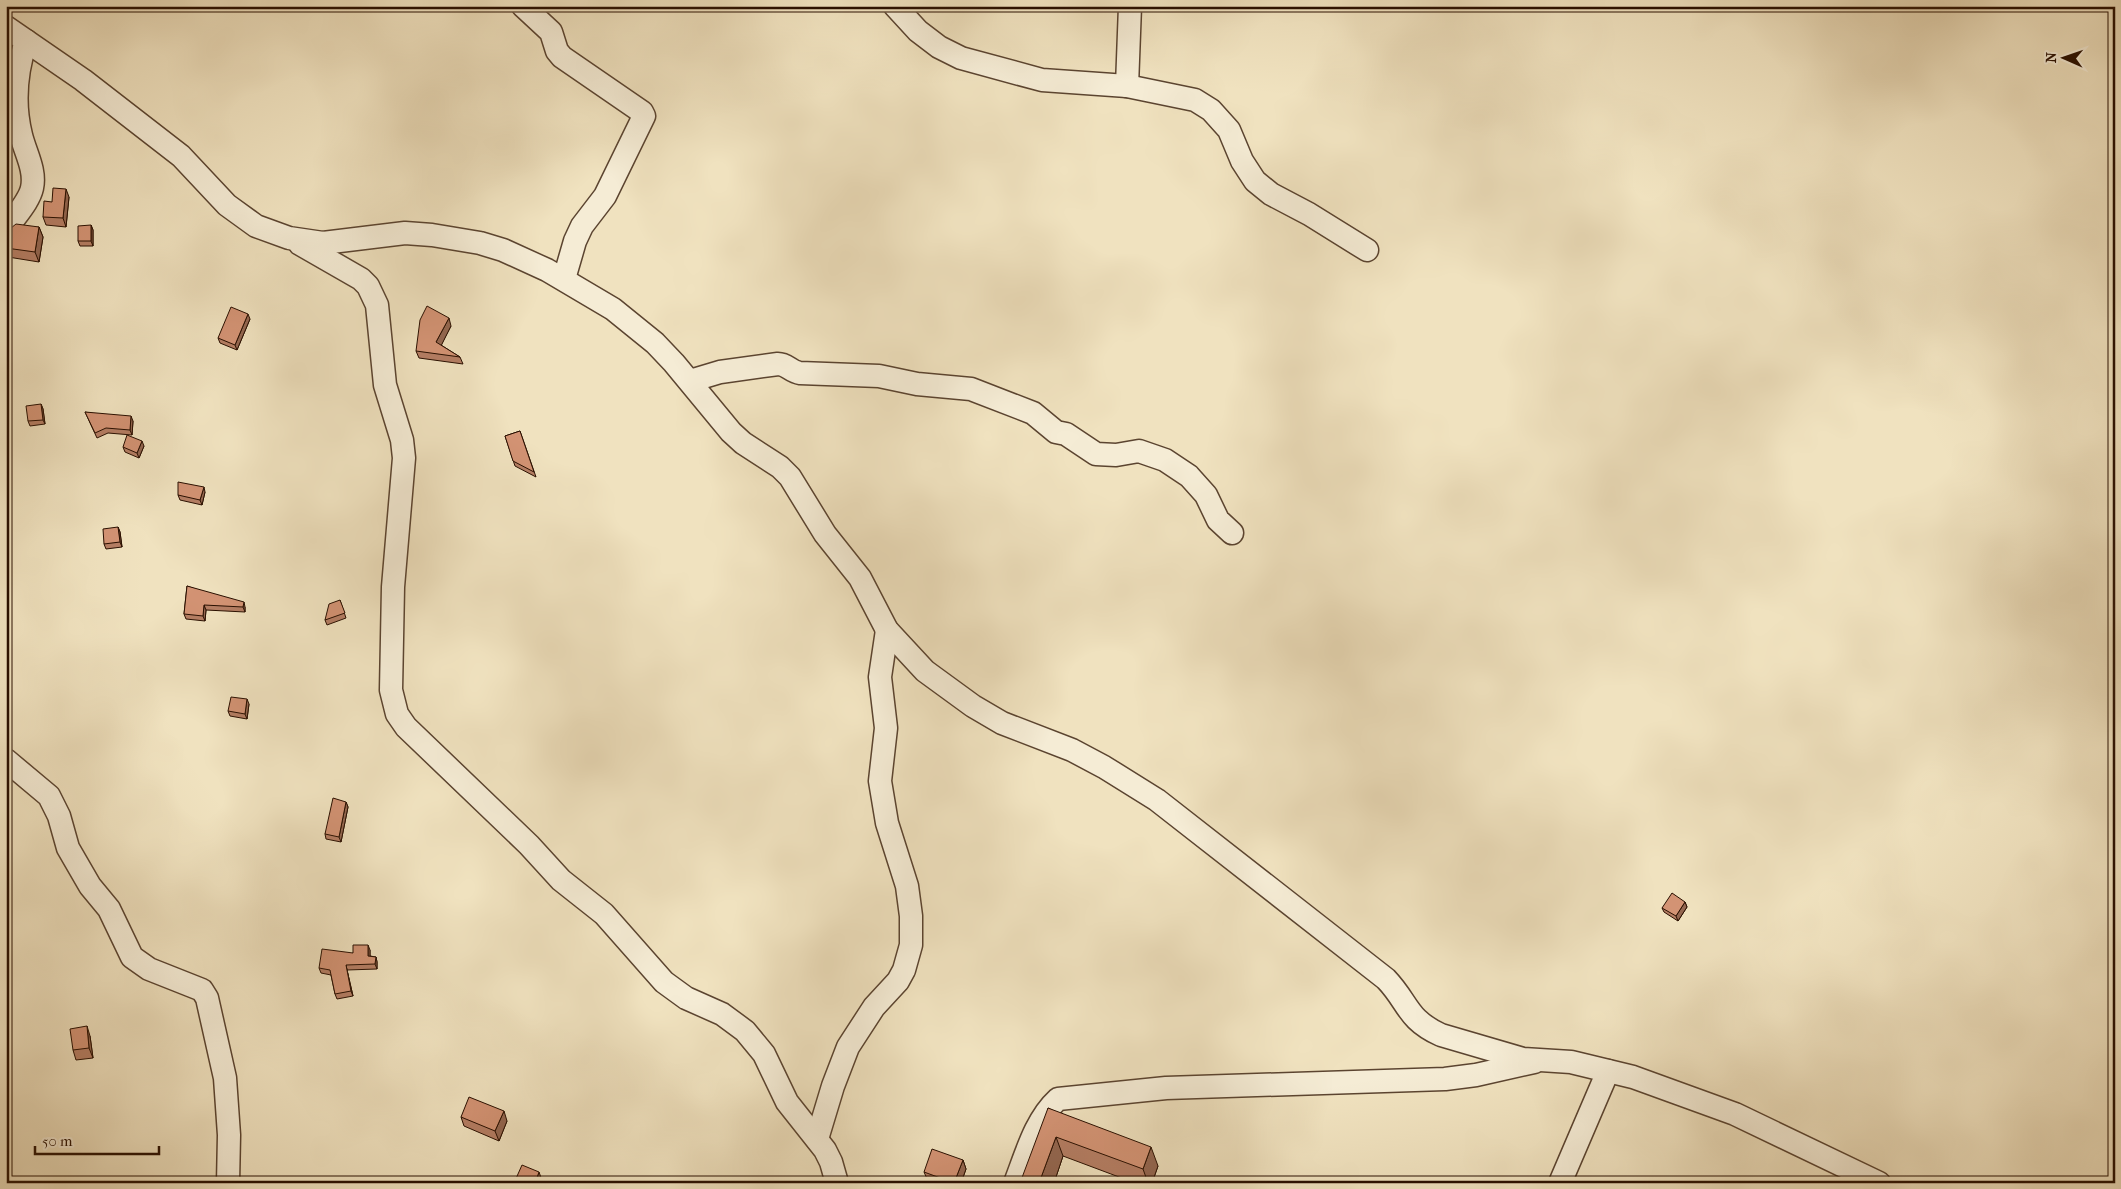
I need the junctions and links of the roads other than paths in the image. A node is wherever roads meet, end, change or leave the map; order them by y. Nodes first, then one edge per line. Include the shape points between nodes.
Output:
1 (522, 6) edge
2 (895, 6) edge
3 (1130, 6) edge
4 (6, 27) edge
5 (26, 41) junction
6 (1127, 86) junction
7 (6, 230) edge
8 (289, 238) junction
9 (1367, 250) dead end
10 (564, 279) junction
11 (690, 381) junction
12 (1232, 533) dead end
13 (887, 630) junction
14 (6, 760) edge
15 (1537, 1061) junction
16 (1608, 1071) junction
17 (817, 1139) junction
18 (228, 1183) edge
19 (837, 1183) edge
20 (1015, 1183) edge
21 (1560, 1183) edge
22 (1879, 1183) edge

1 - 10 street via 551,32 562,57 644,116 605,196 582,226
2 - 6 street via 918,31 961,58 1042,80
3 - 6 street
4 - 5 street
5 - 7 street via 16,92 18,121 30,165 32,188
5 - 8 street via 84,80 181,156 241,216
6 - 9 street via 1195,100 1212,110 1229,130 1255,181 1271,194
8 - 10 street via 340,242 405,233 456,238 503,250
8 - 17 street via 361,279 377,305 384,385 402,440 404,458 393,587 392,690 397,714 406,727 561,880 604,914 664,982 686,998 722,1014 744,1032 764,1054 787,1102
10 - 11 street via 635,325
11 - 12 street via 720,372 783,364 800,373 879,376 917,384 971,389 1033,413 1056,432 1066,434 1096,454 1139,451 1165,460 1189,476 1206,495 1218,520
11 - 13 street via 731,432 790,476 825,534 860,578
13 - 15 street via 925,671 973,706 1002,723 1072,750 1157,800 1386,979 1411,1015 1430,1030
13 - 17 street via 880,677 886,728 880,781 887,823 907,886 911,946 898,980 874,1007 848,1047
14 - 18 street via 49,796 68,848 90,886 109,909 132,957 149,969 202,990 208,998 225,1078
15 - 16 street via 1571,1062
15 - 20 street via 1445,1079 1166,1088 1058,1099 1048,1108
16 - 21 street
16 - 22 street via 1735,1114
17 - 19 street via 831,1162

